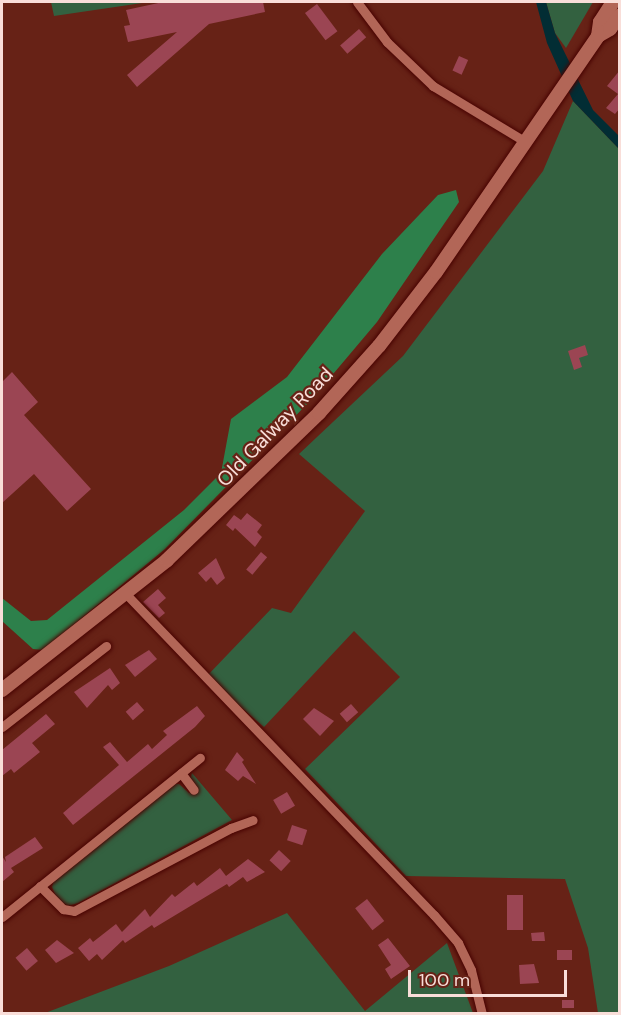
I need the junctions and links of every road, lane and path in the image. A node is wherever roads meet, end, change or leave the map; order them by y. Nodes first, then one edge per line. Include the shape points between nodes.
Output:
1 (357, 2) edge
2 (613, 2) edge
3 (620, 15) edge
4 (598, 36) junction
5 (526, 142) junction
6 (126, 594) junction
7 (106, 646) dead end
8 (2, 690) edge
9 (2, 727) edge
10 (200, 758) dead end
11 (181, 773) junction
12 (195, 790) dead end
13 (253, 820) dead end
14 (40, 886) junction
15 (2, 917) edge
16 (482, 1014) edge

1 - 5 street via 387,42 433,86
2 - 4 main road via 600,22
3 - 4 main road via 610,29
4 - 5 main road, Old Galway Road
5 - 6 main road, Old Galway Road via 379,346 245,489
6 - 8 main road, Old Galway Road
6 - 16 street via 446,929 471,970
7 - 9 street
10 - 11 street
11 - 12 street
11 - 14 street
13 - 14 street via 74,911 63,909
14 - 15 street

